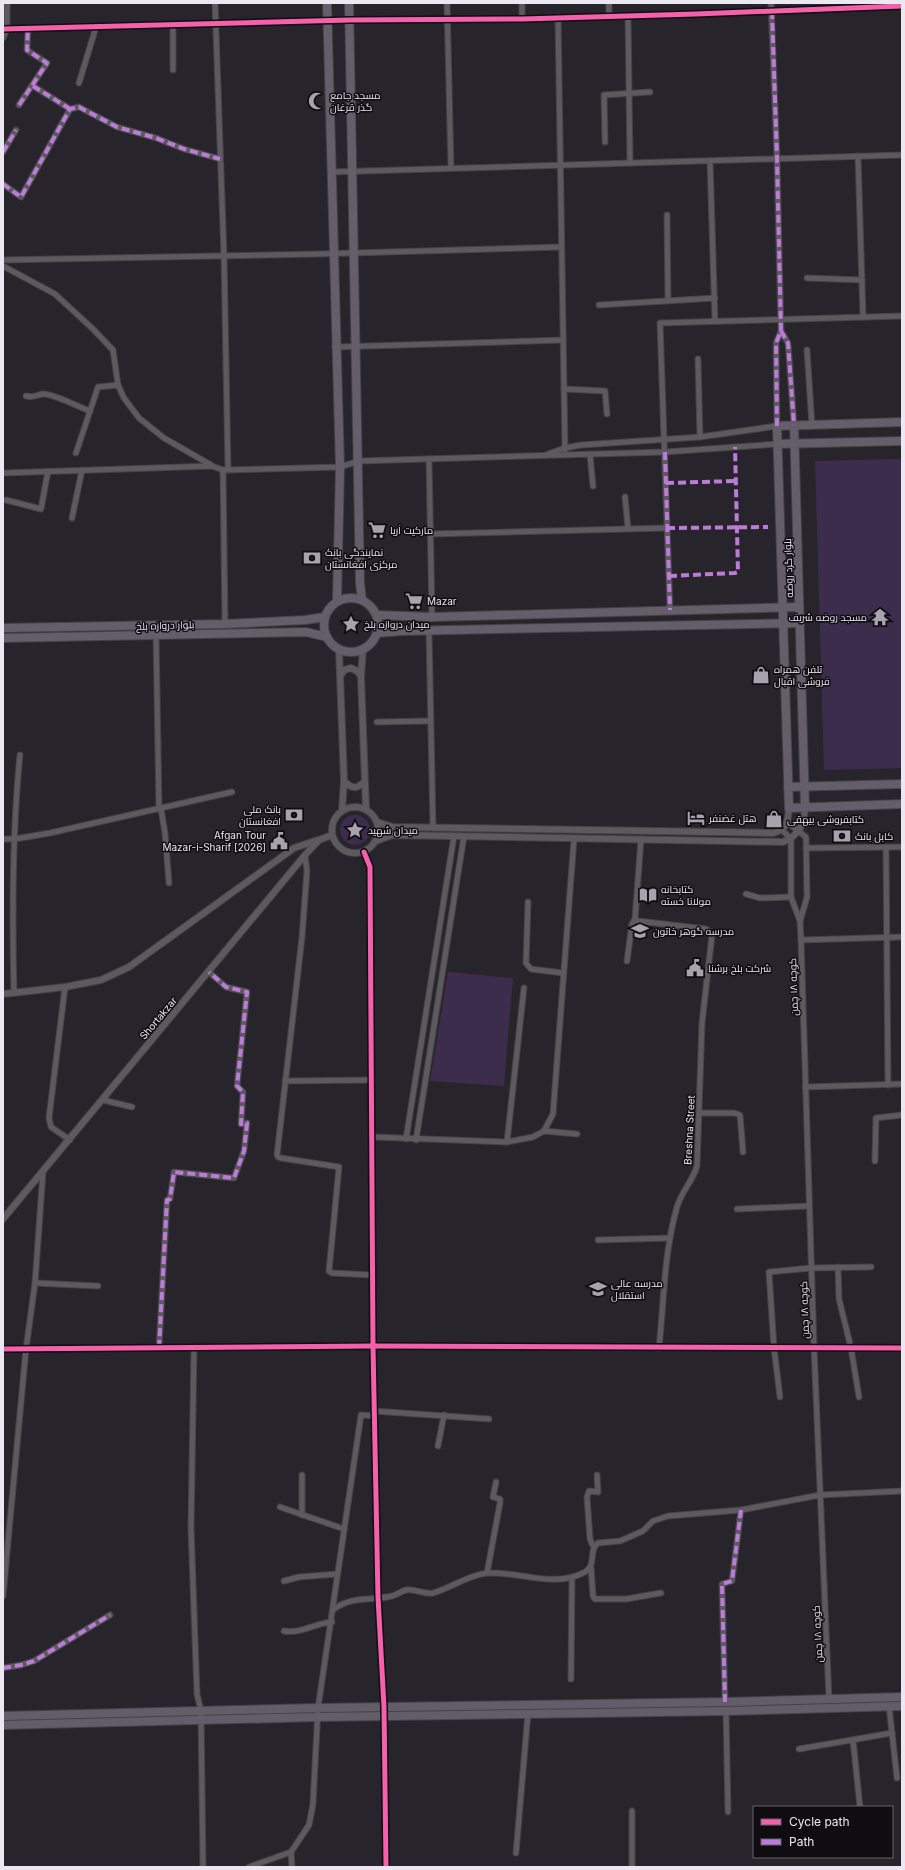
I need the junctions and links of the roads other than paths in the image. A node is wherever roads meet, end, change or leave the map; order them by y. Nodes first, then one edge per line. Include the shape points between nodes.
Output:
1 (7, 3) edge
2 (215, 3) edge
3 (327, 3) edge
4 (349, 3) edge
5 (447, 3) edge
6 (522, 3) edge
7 (609, 3) edge
8 (771, 3) edge
9 (902, 6) edge
10 (772, 11) junction
11 (609, 16) junction
12 (628, 16) junction
13 (558, 17) junction
14 (522, 18) junction
15 (448, 19) junction
16 (350, 20) junction
17 (327, 21) junction
18 (216, 24) junction
19 (173, 25) junction
20 (96, 27) junction
21 (28, 28) junction
22 (5, 29) edge
23 (3, 38) edge
24 (173, 70) dead end
25 (79, 83) dead end
26 (33, 86) junction
27 (630, 92) junction
28 (650, 92) dead end
29 (19, 105) dead end
30 (70, 109) junction
31 (16, 130) dead end
32 (605, 142) dead end
33 (3, 152) edge
34 (902, 155) edge
35 (858, 156) junction
36 (220, 159) junction
37 (777, 159) junction
38 (710, 161) junction
39 (630, 163) junction
40 (560, 164) junction
41 (451, 168) junction
42 (353, 171) junction
43 (331, 172) junction
44 (3, 184) edge
45 (666, 215) dead end
46 (561, 247) junction
47 (355, 253) junction
48 (333, 254) junction
49 (224, 256) junction
50 (3, 260) edge
51 (3, 266) edge
52 (807, 278) dead end
53 (862, 280) junction
54 (714, 298) junction
55 (668, 300) junction
56 (599, 305) dead end
57 (863, 316) junction
58 (902, 316) edge
59 (781, 319) junction
60 (715, 321) junction
61 (781, 331) junction
62 (563, 340) junction
63 (336, 346) junction
64 (357, 346) junction
65 (807, 350) dead end
66 (698, 359) dead end
67 (118, 385) junction
68 (564, 389) junction
69 (26, 396) dead end
70 (90, 411) junction
71 (607, 414) dead end
72 (902, 422) edge
73 (794, 425) junction
74 (812, 425) junction
75 (777, 426) junction
76 (700, 437) junction
77 (664, 440) junction
78 (902, 441) edge
79 (777, 444) junction
80 (794, 444) junction
81 (565, 448) junction
82 (665, 452) junction
83 (76, 453) dead end
84 (565, 455) junction
85 (590, 455) junction
86 (545, 456) junction
87 (429, 459) junction
88 (359, 461) junction
89 (212, 466) junction
90 (340, 467) junction
91 (225, 469) junction
92 (82, 470) junction
93 (48, 471) junction
94 (3, 472) edge
95 (593, 486) dead end
96 (625, 497) dead end
97 (6, 500) dead end
98 (72, 518) dead end
99 (628, 528) junction
100 (667, 528) junction
101 (431, 534) junction
102 (362, 600) junction
103 (337, 601) junction
104 (799, 607) junction
105 (782, 608) junction
106 (670, 610) junction
107 (377, 615) junction
108 (325, 617) junction
109 (432, 617) junction
110 (800, 623) junction
111 (225, 624) junction
112 (783, 624) junction
113 (3, 628) edge
114 (429, 631) junction
115 (377, 633) junction
116 (156, 635) junction
117 (327, 637) junction
118 (3, 638) edge
119 (339, 649) junction
120 (363, 649) junction
121 (341, 676) junction
122 (361, 676) junction
123 (430, 721) junction
124 (377, 722) dead end
125 (20, 755) dead end
126 (344, 781) junction
127 (364, 782) junction
128 (902, 784) edge
129 (788, 787) junction
130 (805, 787) junction
131 (232, 792) dead end
132 (902, 804) edge
133 (805, 807) junction
134 (788, 808) junction
135 (160, 809) junction
136 (366, 809) junction
137 (342, 810) junction
138 (377, 822) junction
139 (787, 822) junction
140 (433, 828) junction
141 (782, 830) junction
142 (799, 832) junction
143 (332, 835) junction
144 (454, 836) junction
145 (464, 836) junction
146 (3, 839) edge
147 (15, 839) junction
148 (574, 839) junction
149 (641, 839) junction
150 (791, 839) junction
151 (319, 840) junction
152 (376, 841) junction
153 (902, 847) edge
154 (806, 848) junction
155 (886, 848) junction
156 (364, 852) junction
157 (305, 855) junction
158 (169, 883) dead end
159 (746, 894) dead end
160 (791, 898) junction
161 (528, 902) dead end
162 (635, 919) junction
163 (800, 921) junction
164 (902, 937) edge
165 (886, 938) junction
166 (801, 940) junction
167 (627, 961) dead end
168 (209, 972) junction
169 (563, 973) junction
170 (65, 987) junction
171 (524, 988) dead end
172 (14, 993) junction
173 (3, 994) edge
174 (372, 1080) junction
175 (285, 1081) junction
176 (902, 1084) edge
177 (888, 1085) junction
178 (806, 1087) junction
179 (103, 1100) junction
180 (132, 1107) dead end
181 (699, 1114) junction
182 (902, 1115) edge
183 (544, 1131) junction
184 (577, 1134) dead end
185 (373, 1137) junction
186 (70, 1140) junction
187 (406, 1140) junction
188 (416, 1140) junction
189 (507, 1142) junction
190 (743, 1152) dead end
191 (874, 1161) dead end
192 (43, 1172) junction
193 (809, 1206) junction
194 (737, 1209) dead end
195 (3, 1219) edge
196 (670, 1238) junction
197 (598, 1240) dead end
198 (838, 1267) junction
199 (871, 1267) dead end
200 (811, 1268) junction
201 (372, 1275) junction
202 (35, 1283) junction
203 (98, 1286) dead end
204 (373, 1346) junction
205 (159, 1348) junction
206 (194, 1348) junction
207 (659, 1348) junction
208 (774, 1348) junction
209 (814, 1348) junction
210 (851, 1348) junction
211 (902, 1348) edge
212 (3, 1349) edge
213 (26, 1349) junction
214 (780, 1397) dead end
215 (859, 1397) dead end
216 (374, 1413) junction
217 (444, 1415) junction
218 (489, 1419) dead end
219 (438, 1446) dead end
220 (302, 1475) dead end
221 (597, 1475) dead end
222 (496, 1482) dead end
223 (902, 1491) edge
224 (820, 1495) junction
225 (280, 1507) dead end
226 (741, 1510) junction
227 (302, 1515) junction
228 (344, 1530) junction
229 (595, 1546) junction
230 (591, 1567) junction
231 (487, 1573) junction
232 (337, 1574) junction
233 (572, 1577) junction
234 (284, 1581) dead end
235 (661, 1593) dead end
236 (3, 1596) edge
237 (378, 1597) junction
238 (334, 1609) junction
239 (110, 1615) dead end
240 (332, 1622) junction
241 (284, 1631) dead end
242 (3, 1668) edge
243 (571, 1679) dead end
244 (902, 1697) edge
245 (829, 1699) junction
246 (725, 1702) junction
247 (888, 1706) junction
248 (902, 1706) edge
249 (384, 1707) junction
250 (318, 1708) junction
251 (201, 1711) junction
252 (726, 1711) junction
253 (528, 1713) junction
254 (3, 1716) edge
255 (384, 1716) junction
256 (318, 1717) junction
257 (201, 1721) junction
258 (3, 1726) edge
259 (892, 1733) junction
260 (852, 1740) junction
261 (799, 1749) dead end
262 (897, 1778) dead end
263 (860, 1806) edge
264 (632, 1811) dead end
265 (728, 1812) dead end
266 (291, 1852) junction
267 (516, 1853) dead end
268 (203, 1867) edge
269 (249, 1867) edge
270 (292, 1867) edge
271 (386, 1867) edge
272 (632, 1867) edge

1 - 22 street
2 - 18 street
3 - 17 main road
4 - 16 main road
5 - 15 street
6 - 14 street
7 - 11 street
8 - 10 street
9 - 10 street
10 - 12 street
10 - 37 street
11 - 12 street
11 - 13 street
12 - 27 street
13 - 14 street
13 - 40 street
14 - 15 street
15 - 16 street
15 - 41 street
16 - 17 street
16 - 42 main road
17 - 18 street
17 - 43 main road
18 - 19 street
18 - 36 street
19 - 20 street
19 - 24 street
20 - 21 street
20 - 25 street
21 - 22 street
21 - 26 street via 27,50 47,63
22 - 23 street
26 - 29 street
26 - 30 street
27 - 28 street
27 - 32 street via 604,95
27 - 39 street
30 - 36 street via 79,107 117,127
30 - 44 street via 21,197
31 - 33 street
34 - 35 street
35 - 37 street
35 - 53 street
36 - 49 street
37 - 38 street
37 - 59 street
38 - 39 street
38 - 54 street
39 - 40 street
40 - 41 street
40 - 46 street
41 - 42 street
42 - 43 street
42 - 47 main road
43 - 48 main road
45 - 55 street
46 - 47 street
46 - 62 street
47 - 48 street
47 - 64 main road
48 - 49 street
48 - 63 main road
49 - 50 street
49 - 91 street
51 - 67 street via 55,294 93,329 113,350
52 - 53 street
53 - 57 street
54 - 55 street
54 - 60 street
55 - 56 street
57 - 58 street
57 - 59 street
59 - 60 street
59 - 61 street
60 - 77 street via 660,323
61 - 73 street via 788,343
61 - 75 street via 776,343
62 - 64 street
62 - 68 street
63 - 64 street
63 - 90 main road
64 - 88 main road
65 - 74 street
66 - 76 street
67 - 70 street via 98,387
67 - 89 street via 124,398 140,418 164,438
68 - 71 street via 605,391
68 - 81 street
69 - 70 street via 56,396
70 - 83 street
72 - 74 main road
73 - 74 main road
73 - 75 main road
73 - 80 main road, بلوار گرد روضه
75 - 76 street
75 - 79 main road, بلوار گرد روضه
76 - 77 street
77 - 81 street
77 - 82 street
78 - 80 main road
79 - 80 main road
79 - 82 street
79 - 105 main road, بلوار گرد روضه
80 - 104 main road, بلوار گرد روضه
81 - 84 street
81 - 86 street
82 - 85 street
82 - 100 street
84 - 85 street
84 - 86 street
85 - 95 street
86 - 87 street
87 - 88 street
87 - 101 street
88 - 90 street
88 - 102 main road
89 - 91 street
89 - 92 street
90 - 91 street
90 - 103 main road
91 - 111 street
92 - 93 street
92 - 98 street
93 - 94 street
93 - 97 street via 41,509
96 - 99 street
99 - 100 street
99 - 101 street
100 - 106 street
101 - 109 street
102 - 103 main road via 350,597
102 - 107 main road via 371,606
103 - 108 main road
104 - 105 main road
104 - 110 main road, بلوار گرد روضه
105 - 106 main road
105 - 112 main road, بلوار گرد روضه
106 - 109 main road
107 - 109 main road
107 - 115 main road
108 - 111 main road, بلوار دروازه بلخ
108 - 117 main road
110 - 112 main road
110 - 130 main road, بلوار گرد روضه
111 - 113 main road, بلوار دروازه بلخ
112 - 114 main road
112 - 129 main road, بلوار گرد روضه
114 - 115 main road
114 - 123 street
115 - 120 main road
116 - 117 main road, بلوار دروازه بلخ via 306,632
116 - 118 main road, بلوار دروازه بلخ
116 - 135 street
117 - 119 main road
119 - 120 main road via 347,652
119 - 121 street
120 - 122 street
121 - 122 street via 344,670 350,668 357,670
121 - 126 street
122 - 127 street
123 - 124 street
123 - 140 street
125 - 147 street
126 - 127 street via 354,788 360,787
126 - 137 street
127 - 136 street
128 - 130 main road
129 - 130 main road
129 - 134 main road, بلوار گرد روضه
130 - 133 main road, بلوار گرد روضه
131 - 135 street
132 - 133 main road
133 - 134 main road
133 - 142 street via 804,820
134 - 139 street
135 - 147 street
135 - 158 street via 166,833
136 - 137 street via 354,807
136 - 138 street via 373,814
137 - 143 street via 334,821
138 - 140 street via 393,827
138 - 152 street via 379,828
139 - 141 street
139 - 142 street, كوچه ١٨ چمن
140 - 141 street via 773,833
141 - 150 street
142 - 150 street
142 - 154 street, كوچه ١٨ چمن via 806,837
143 - 151 street, Shortakzar
143 - 156 street via 338,847 344,851
144 - 145 street
144 - 152 street via 392,835
144 - 187 street
145 - 148 street
145 - 188 street
146 - 147 street
147 - 172 street
148 - 149 street
148 - 169 street
149 - 150 street via 783,842
149 - 162 street
150 - 160 street, كوچه ١٨ چمن
151 - 157 street, Shortakzar
151 - 170 street via 294,848 129,967 101,980
152 - 156 street
153 - 155 street
154 - 155 street
154 - 163 street, كوچه ١٨ چمن via 807,897
155 - 165 street
156 - 174 street via 370,867
157 - 168 street, Shortakzar
157 - 175 street via 307,871 302,937
159 - 160 street via 760,898
160 - 163 street, كوچه ١٨ چمن
161 - 169 street via 526,963 532,969
162 - 167 street via 632,924
162 - 181 street, Breshna Street via 706,929 712,935 702,1024
163 - 166 street, كوچه ١٨ چمن
164 - 165 street
165 - 166 street
165 - 177 street
166 - 178 street, كوچه ١٨ چمن
168 - 179 street, Shortakzar
168 - 205 street via 226,988 247,992 237,1086 242,1092 241,1124 247,1123 244,1152 234,1178 174,1172 170,1199 167,1200
169 - 183 street via 553,1114
170 - 172 street
170 - 186 street via 50,1118 51,1127
171 - 189 street
172 - 173 street
174 - 175 street
174 - 185 street
175 - 201 street via 278,1157 339,1167 329,1271
176 - 177 street
177 - 178 street
178 - 193 street, كوچه ١٨ چمن
179 - 180 street
179 - 186 street, Shortakzar
181 - 190 street via 740,1115
181 - 196 street, Breshna Street via 697,1166 694,1176 683,1191
182 - 191 street via 876,1118
183 - 184 street
183 - 189 street via 533,1137
185 - 187 street
185 - 201 street
186 - 192 street, Shortakzar
187 - 188 street
188 - 189 street
192 - 195 street, Shortakzar
192 - 202 street
193 - 194 street
193 - 200 street, كوچه ١٨ چمن
196 - 197 street
196 - 207 street, Breshna Street
198 - 199 street
198 - 200 street
198 - 210 street via 839,1299
200 - 208 street via 769,1272
200 - 209 street, كوچه ١٨ چمن
201 - 204 street
202 - 203 street
202 - 213 street
204 - 206 street
204 - 207 street
204 - 216 street
205 - 206 street
205 - 213 street
206 - 251 street via 191,1528 197,1694
207 - 208 street
208 - 209 street
208 - 214 street
209 - 210 street
209 - 224 street, كوچه ١٨ چمن
210 - 211 street
210 - 215 street
212 - 213 street
213 - 236 street
216 - 217 street
216 - 228 street via 361,1415
216 - 237 street
217 - 218 street
217 - 219 street
220 - 227 street
221 - 229 street via 598,1492 589,1491 587,1497 590,1539
222 - 231 street via 493,1497 500,1499 500,1503
223 - 224 street
224 - 226 street
224 - 245 street, كوچه ١٨ چمن
225 - 227 street
226 - 229 street via 668,1516 653,1521 643,1530 620,1541 598,1543
226 - 246 street via 732,1581 722,1584
227 - 228 street
228 - 232 street
229 - 230 street
230 - 233 street
230 - 235 street via 595,1599 626,1599
231 - 233 street via 547,1580
231 - 237 street via 431,1594 407,1590 392,1596
232 - 234 street via 299,1577
232 - 238 street
233 - 243 street
237 - 238 street via 342,1603
237 - 249 street
238 - 240 street
239 - 242 street via 34,1661
240 - 241 street via 321,1623 300,1631
240 - 250 street
244 - 245 highway
245 - 246 highway
246 - 249 highway
247 - 248 highway
247 - 252 highway
247 - 259 street
249 - 250 highway
249 - 255 street
250 - 251 highway
250 - 256 street
251 - 254 highway
251 - 257 street
252 - 253 highway
252 - 265 street
253 - 255 highway
253 - 267 street
255 - 256 highway
255 - 271 street
256 - 257 highway
256 - 266 street via 313,1804 309,1825
257 - 258 highway
257 - 268 street
259 - 260 street
259 - 262 street
260 - 261 street
260 - 263 street
264 - 272 street
266 - 269 street
266 - 270 street

